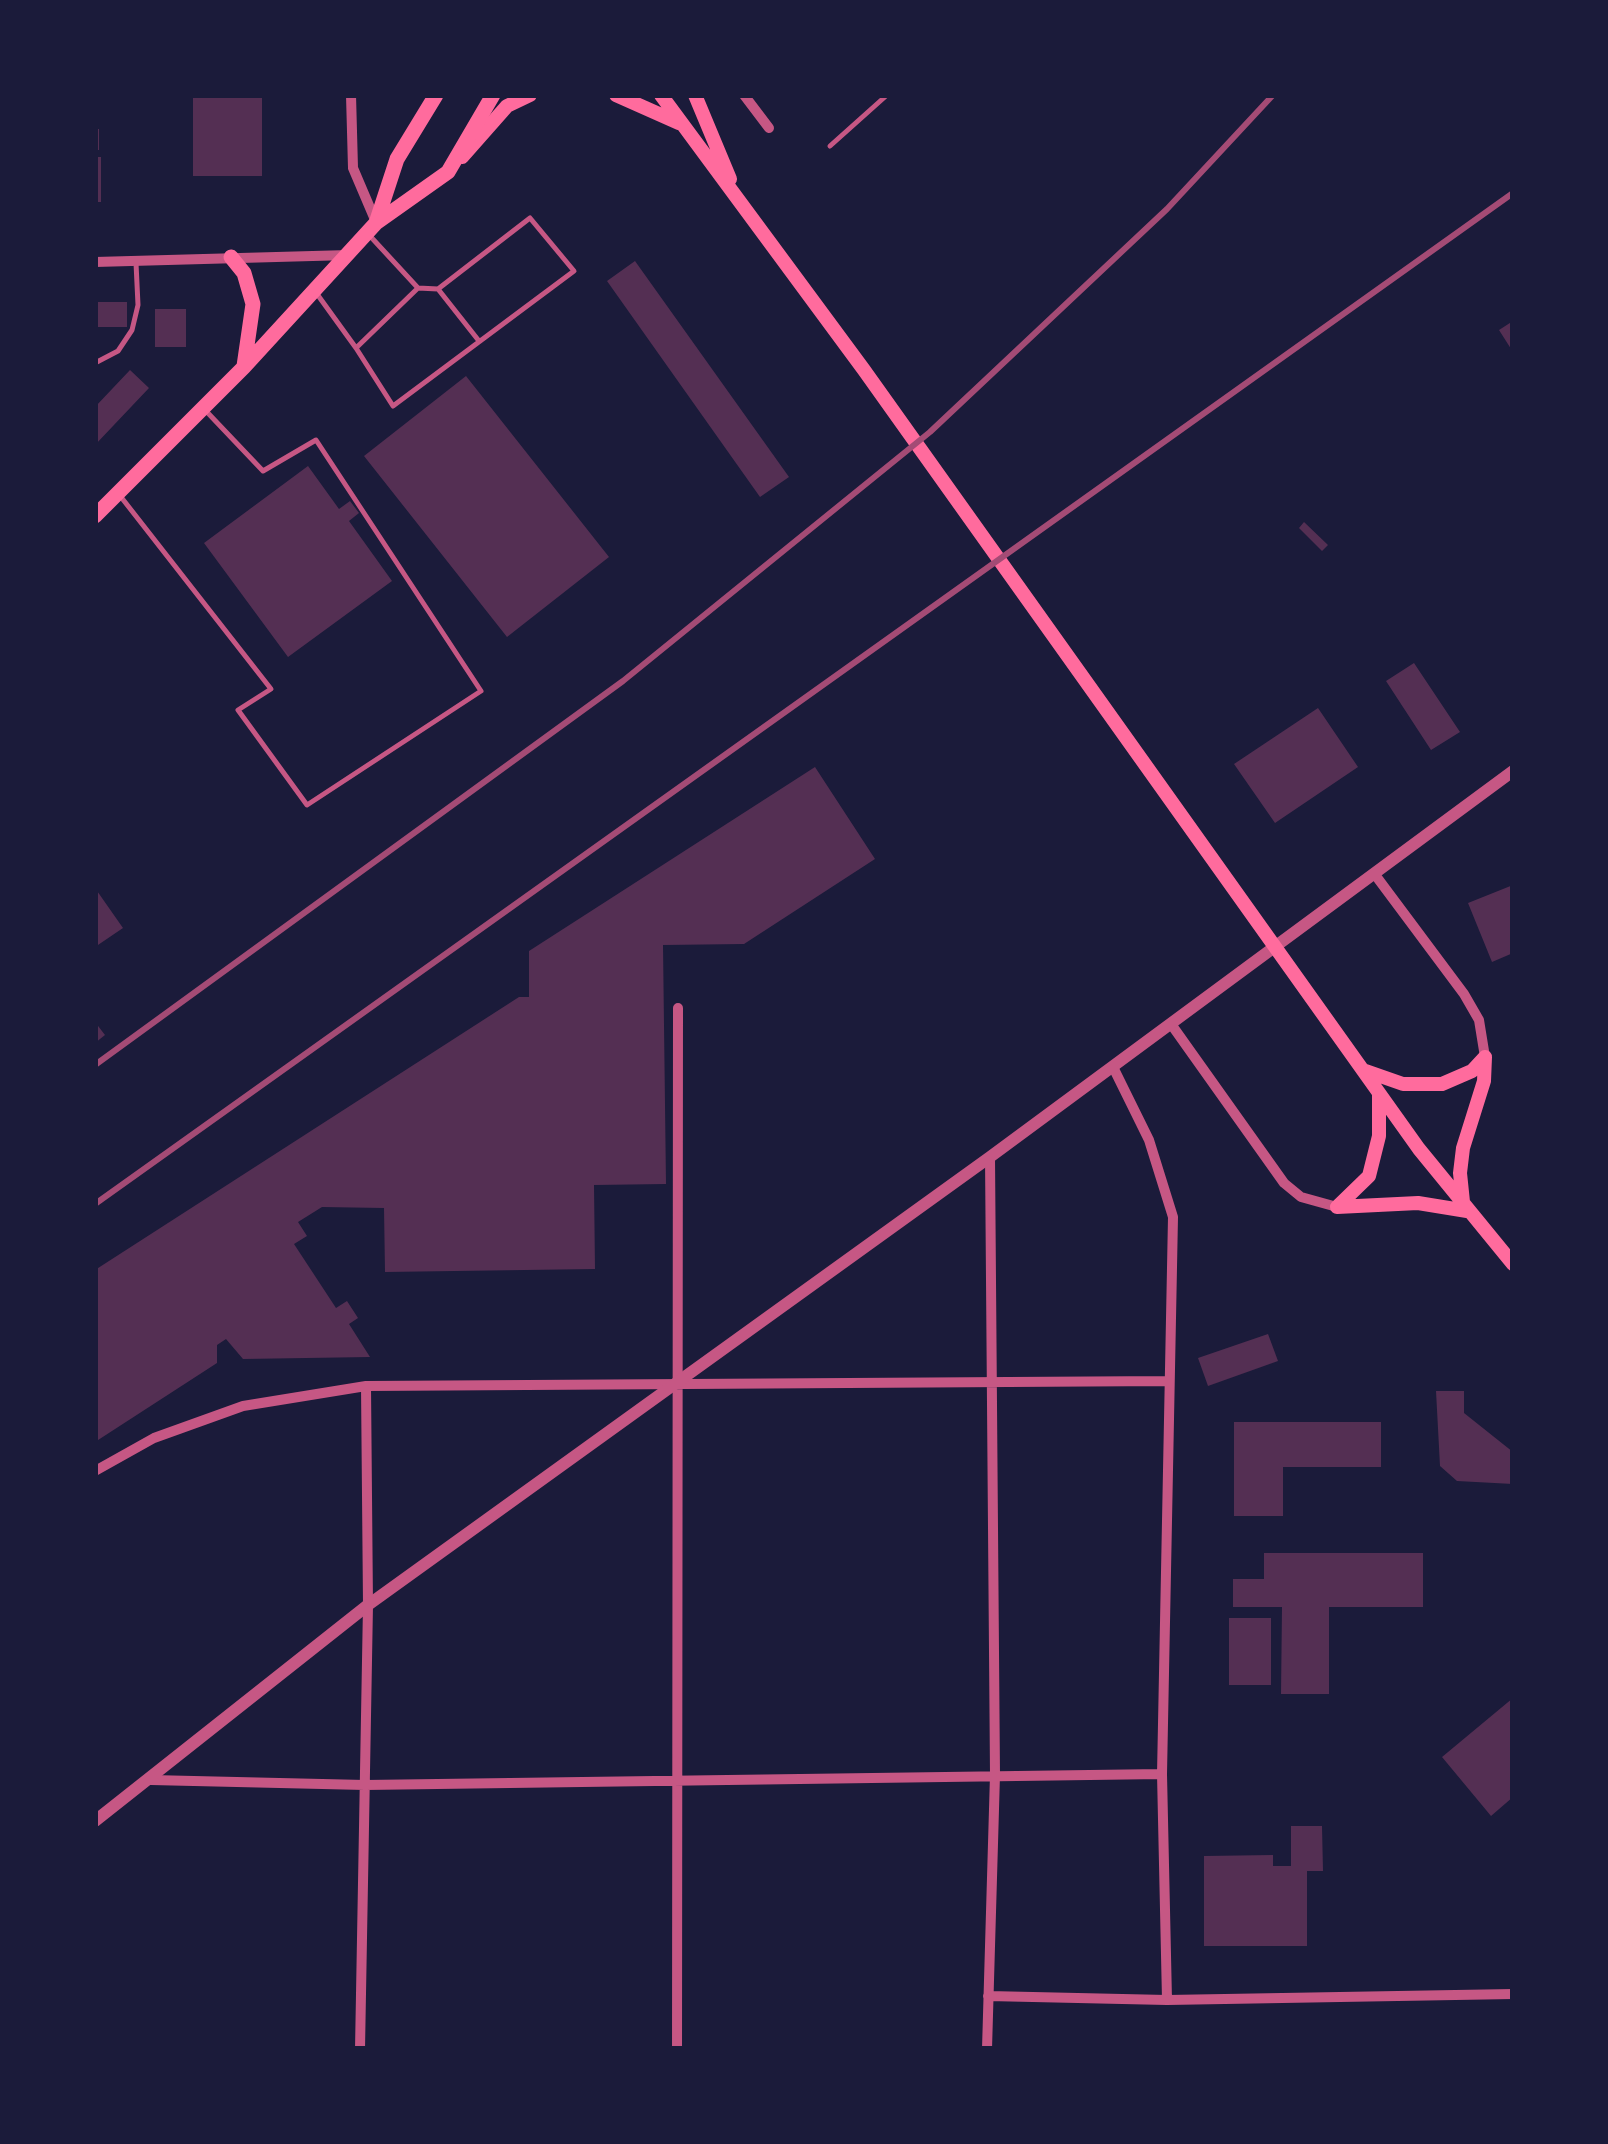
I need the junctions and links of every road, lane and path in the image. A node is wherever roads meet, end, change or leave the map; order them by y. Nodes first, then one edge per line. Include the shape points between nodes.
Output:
1 (351, 95) edge
2 (436, 95) edge
3 (493, 95) edge
4 (530, 95) edge
5 (616, 95) edge
6 (661, 95) edge
7 (694, 95) edge
8 (744, 95) edge
9 (888, 95) edge
10 (682, 124) junction
11 (769, 128) dead end
12 (830, 146) dead end
13 (448, 172) junction
14 (738, 198) junction
15 (372, 228) junction
16 (350, 255) junction
17 (231, 257) junction
18 (136, 260) junction
19 (95, 262) edge
20 (418, 288) junction
21 (438, 289) junction
22 (315, 292) junction
23 (480, 341) junction
24 (356, 348) junction
25 (95, 363) edge
26 (244, 368) junction
27 (204, 408) junction
28 (119, 494) junction
29 (95, 516) edge
30 (1513, 771) edge
31 (1376, 876) junction
32 (678, 1008) dead end
33 (1172, 1024) junction
34 (1486, 1056) junction
35 (1114, 1067) junction
36 (1362, 1070) junction
37 (1379, 1094) junction
38 (990, 1158) junction
39 (1337, 1207) junction
40 (1466, 1209) junction
41 (1513, 1264) edge
42 (1169, 1381) junction
43 (677, 1384) junction
44 (990, 1385) junction
45 (366, 1386) junction
46 (95, 1471) edge
47 (368, 1605) junction
48 (1162, 1774) junction
49 (994, 1776) junction
50 (677, 1777) junction
51 (151, 1780) junction
52 (366, 1785) junction
53 (95, 1820) edge
54 (1513, 1994) edge
55 (988, 1996) junction
56 (1167, 2000) junction
57 (360, 2049) edge
58 (677, 2049) edge
59 (987, 2049) edge

1 - 15 street via 352,168
2 - 15 main road via 397,159
3 - 13 main road
4 - 13 main road via 507,106
5 - 10 main road
6 - 10 main road
7 - 14 main road
8 - 11 street
9 - 12 lane
10 - 14 main road
13 - 15 main road
14 - 36 main road
15 - 16 main road
15 - 20 lane
16 - 17 street
16 - 22 main road
17 - 18 street
17 - 26 main road via 253,304
18 - 19 street
18 - 25 lane via 132,330 118,351
20 - 21 lane
20 - 24 lane
21 - 23 lane
21 - 23 lane via 530,218 574,271
22 - 24 lane
22 - 26 main road
23 - 24 lane via 393,406
26 - 27 main road
27 - 28 main road
27 - 28 lane via 263,471 316,440 481,691 307,806 238,710 271,689
28 - 29 main road
30 - 31 street
31 - 33 street
31 - 34 street via 1464,994 1479,1020
32 - 43 street
33 - 35 street
33 - 39 street via 1284,1183 1301,1197
34 - 36 main road via 1472,1071 1442,1084 1403,1084
34 - 40 main road via 1462,1160
35 - 38 street
35 - 42 street via 1149,1140 1173,1217
36 - 37 main road
37 - 39 main road via 1380,1136 1369,1176
37 - 40 main road
38 - 43 street
38 - 44 street
39 - 40 main road via 1418,1203
40 - 41 main road
42 - 44 street
42 - 48 street
43 - 44 street
43 - 45 street
43 - 47 street
43 - 50 street
44 - 49 street
45 - 46 street via 243,1406 154,1438
45 - 47 street
47 - 51 street
47 - 52 street
48 - 49 street
48 - 56 street
49 - 50 street
49 - 55 street
50 - 52 street
50 - 58 street
51 - 52 street
51 - 53 street
52 - 57 street
54 - 56 street
55 - 56 street
55 - 59 street

